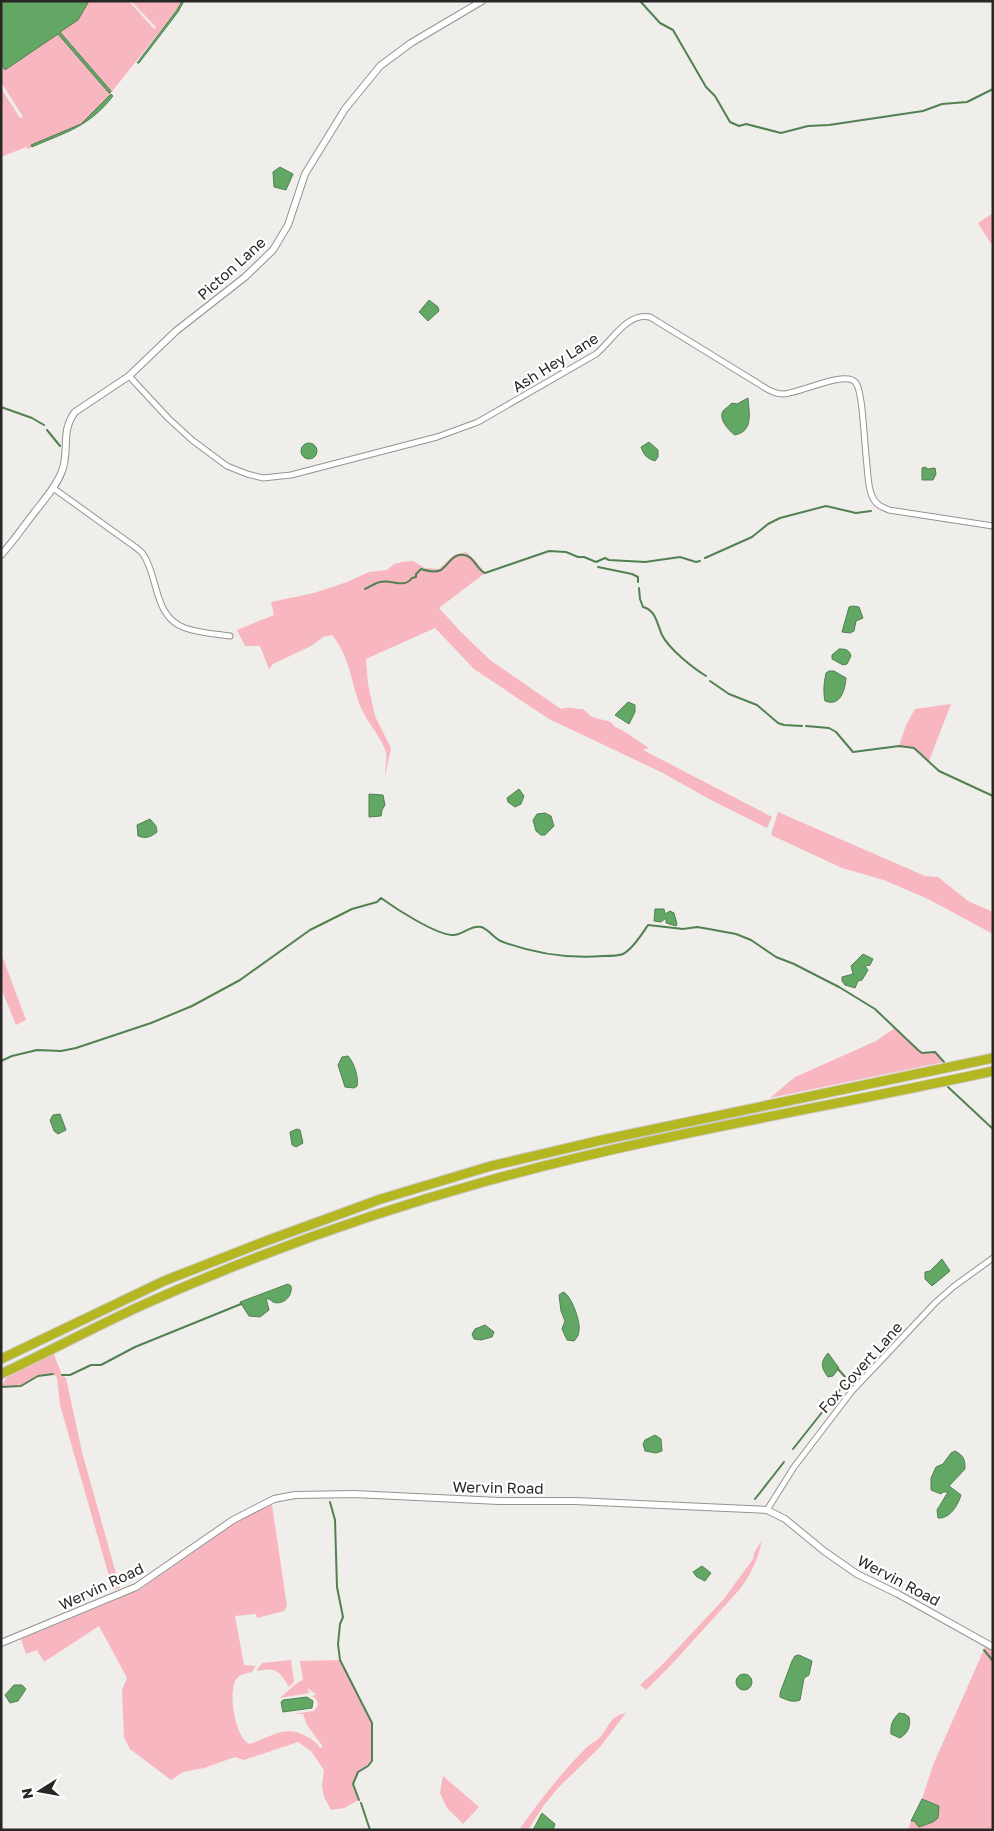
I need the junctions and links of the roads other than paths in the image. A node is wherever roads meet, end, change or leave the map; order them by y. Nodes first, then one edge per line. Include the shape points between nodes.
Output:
1 (482, 1) edge
2 (129, 376) junction
3 (53, 488) junction
4 (993, 526) edge
5 (1, 555) edge
6 (230, 636) dead end
7 (993, 1058) edge
8 (993, 1071) edge
9 (993, 1258) edge
10 (1, 1359) edge
11 (1, 1374) edge
12 (767, 1510) junction
13 (1, 1643) edge
14 (993, 1647) edge

1 - 2 street, Picton Lane via 411,43 380,66 345,108 305,174 288,225 273,250 176,331
2 - 3 street, Picton Lane via 75,412 70,419 65,433 62,471
2 - 4 street, Ash Hey Lane via 192,440 227,466 263,478 291,474 437,437 478,422 596,354 633,318 644,316 777,393 792,393 841,378 856,382 870,489 875,502 889,510
3 - 5 street, Picton Lane
3 - 6 street via 143,554 162,607 172,620 184,628
7 - 10 highway via 491,1166 380,1200 164,1281
8 - 11 highway via 606,1151 426,1199 334,1228 190,1285
9 - 12 street, Fox Covert Lane via 936,1303 852,1391 794,1467
12 - 13 street, Wervin Road via 575,1501 295,1495 274,1499 233,1520 136,1588
12 - 14 street, Wervin Road via 785,1519 857,1574

